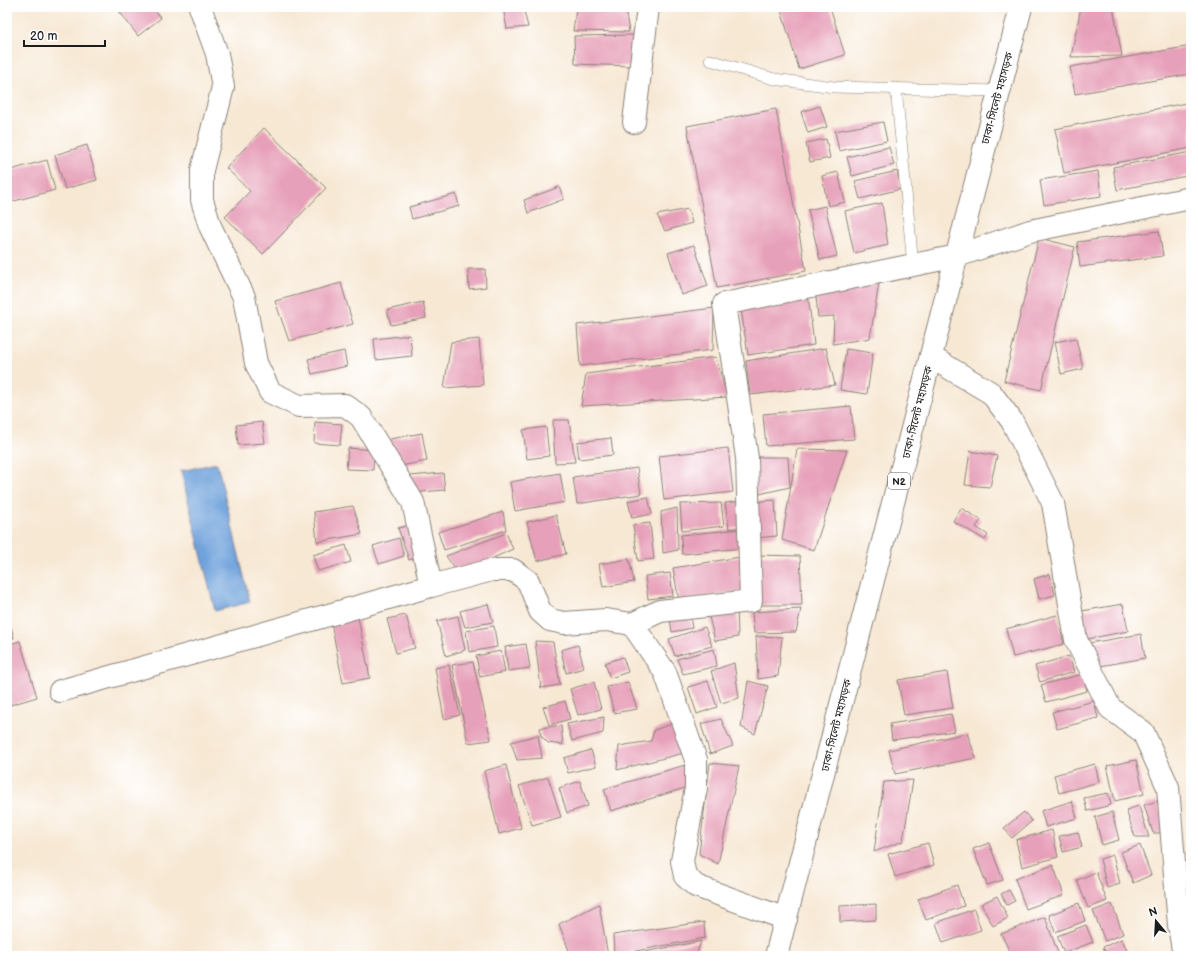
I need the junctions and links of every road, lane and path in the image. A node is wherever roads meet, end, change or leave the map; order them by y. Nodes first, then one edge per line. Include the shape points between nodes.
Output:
1 (200, 7) edge
2 (648, 7) edge
3 (1021, 7) edge
4 (710, 60) dead end
5 (896, 88) junction
6 (999, 91) junction
7 (634, 122) dead end
8 (1191, 198) edge
9 (957, 256) junction
10 (914, 265) junction
11 (931, 357) junction
12 (431, 586) junction
13 (632, 624) junction
14 (60, 691) dead end
15 (786, 919) junction
16 (776, 956) edge
17 (1184, 956) edge

1 - 12 main road via 217,54 223,87 202,170 202,200 210,226 244,296 256,362 270,392 299,406 345,405 361,417 413,502
2 - 7 main road
3 - 6 main road, ঢাকা-সিলেট মহাসড়ক / N2
4 - 5 lane via 774,79 834,87
5 - 6 lane
5 - 10 lane
6 - 9 main road, ঢাকা-সিলেট মহাসড়ক / N2
8 - 9 main road via 1030,231
9 - 10 main road
9 - 11 main road, ঢাকা-সিলেট মহাসড়ক / N2
10 - 13 main road via 724,304 747,458 751,601 660,611
11 - 15 main road, ঢাকা-সিলেট মহাসড়ক / N2
11 - 17 main road via 991,393 1012,420 1053,503 1076,640 1110,708 1143,732 1168,787 1179,925
12 - 13 main road via 492,570 514,570 528,581 540,611 550,620 564,623 606,620
12 - 14 main road
13 - 15 main road via 665,672 696,760 696,788 682,861 685,876 696,886
15 - 16 main road, ঢাকা-সিলেট মহাসড়ক / N2

